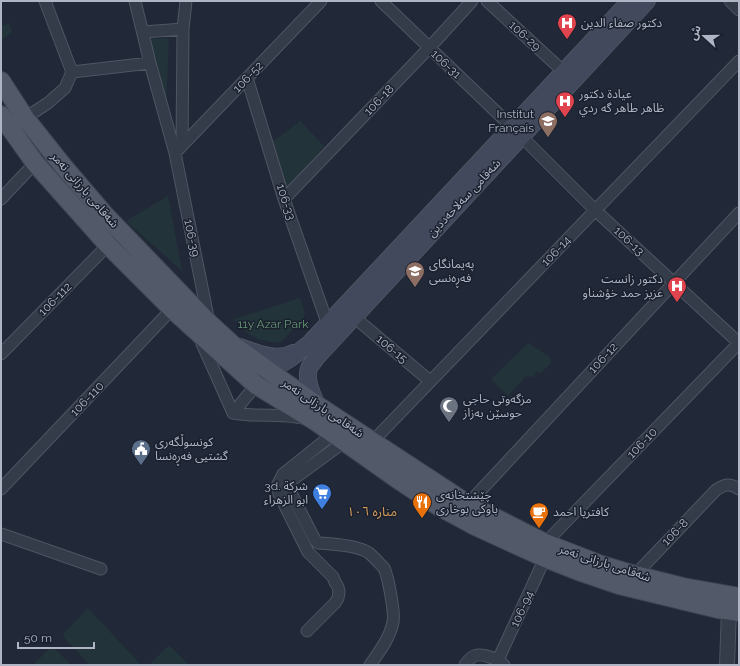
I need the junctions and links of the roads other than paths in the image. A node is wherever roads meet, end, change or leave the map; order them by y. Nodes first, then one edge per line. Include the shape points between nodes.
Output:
1 (45, 1) edge
2 (135, 1) edge
3 (186, 1) edge
4 (321, 1) edge
5 (381, 1) edge
6 (472, 1) edge
7 (487, 1) edge
8 (630, 1) edge
9 (647, 1) edge
10 (730, 1) edge
11 (739, 10) edge
12 (183, 28) junction
13 (143, 32) junction
14 (429, 48) junction
15 (739, 60) edge
16 (150, 63) junction
17 (72, 72) junction
18 (564, 72) junction
19 (247, 78) junction
20 (1, 80) edge
21 (1, 115) edge
22 (25, 118) junction
23 (517, 132) junction
24 (178, 149) junction
25 (36, 163) junction
26 (1, 199) edge
27 (284, 199) junction
28 (595, 210) junction
29 (739, 213) edge
30 (108, 245) junction
31 (673, 283) junction
32 (172, 309) junction
33 (350, 315) junction
34 (328, 325) junction
35 (203, 327) junction
36 (310, 343) junction
37 (739, 343) edge
38 (234, 345) junction
39 (1, 354) edge
40 (269, 371) junction
41 (430, 381) junction
42 (256, 385) junction
43 (233, 413) junction
44 (316, 413) junction
45 (338, 438) junction
46 (373, 441) junction
47 (1, 489) edge
48 (739, 489) edge
49 (468, 504) junction
50 (1, 534) edge
51 (545, 550) junction
52 (101, 569) dead end
53 (635, 575) junction
54 (734, 604) edge
55 (307, 631) dead end
56 (501, 662) edge
57 (370, 665) edge
58 (465, 665) edge
59 (727, 665) edge

1 - 17 street
2 - 13 street
3 - 12 street
4 - 19 street, 106-52
5 - 14 street, 106-31
6 - 14 street, 106-18
7 - 18 street, 106-29
8 - 18 main road, شەقامی سەلاحەددین
9 - 23 main road, شەقامی سەلاحەددین
10 - 11 street
12 - 13 street
12 - 24 street
13 - 16 street
14 - 23 street, 106-31
14 - 27 street, 106-18
15 - 28 street, 106-14
16 - 17 street
16 - 24 street
17 - 22 street via 65,88
18 - 23 main road, شەقامی سەلاحەددین
19 - 24 street, 106-52
19 - 27 street, 106-33
20 - 22 main road, شەقامی بارزانی نەمر
21 - 25 main road, شەقامی بارزانی نەمر
22 - 35 main road, شەقامی بارزانی نەمر via 64,167
23 - 28 street, 106-13
23 - 33 main road, شەقامی سەلاحەددین
24 - 35 street, 106-39
25 - 26 street
25 - 30 main road, شەقامی بارزانی نەمر
27 - 34 street, 106-33
28 - 31 street, 106-13
28 - 41 street, 106-14
29 - 31 street, 106-12
30 - 32 main road, شەقامی بارزانی نەمر
30 - 39 street, 106-112
31 - 37 street, 106-13
31 - 49 street, 106-12
32 - 35 main road, شەقامی بارزانی نەمر
32 - 47 street, 106-110
33 - 34 main road, شەقامی سەلاحەددین
33 - 41 street, 106-15
33 - 44 main road, شەقامی سەلاحەددین via 310,367 309,382
34 - 36 main road, شەقامی سەلاحەددین
35 - 38 main road, شەقامی بارزانی نەمر
35 - 42 main road, شەقامی بارزانی نەمر
35 - 43 street, 106-39
36 - 38 main road via 290,355 278,356 258,354
36 - 40 main road, شەقامی سەلاحەددین
37 - 51 street, 106-10 via 553,535
38 - 40 main road, شەقامی بارزانی نەمر
40 - 42 main road
40 - 44 main road, شەقامی بارزانی نەمر
41 - 46 street, 106-14
42 - 43 street
42 - 44 main road, شەقامی بارزانی نەمر
43 - 44 street via 292,416
44 - 45 main road, شەقامی بارزانی نەمر
44 - 46 main road, شەقامی بارزانی نەمر
45 - 51 main road, شەقامی بارزانی نەمر via 438,506 475,526
45 - 55 street via 283,474 278,484 279,494 308,552 338,587 338,598 335,603
45 - 57 street via 292,480 290,489 318,543 352,547 368,552 384,568 393,606 393,622 389,636
46 - 49 main road, شەقامی بارزانی نەمر
48 - 53 street, 106-8 via 729,485 716,490
49 - 51 main road, شەقامی بارزانی نەمر
50 - 52 street
51 - 53 main road, شەقامی بارزانی نەمر
51 - 54 main road, شەقامی بارزانی نەمر via 578,571 619,585 680,600
51 - 56 street, 106-94
53 - 54 main road, شەقامی بارزانی نەمر
54 - 59 street
56 - 58 street via 479,654 468,660

